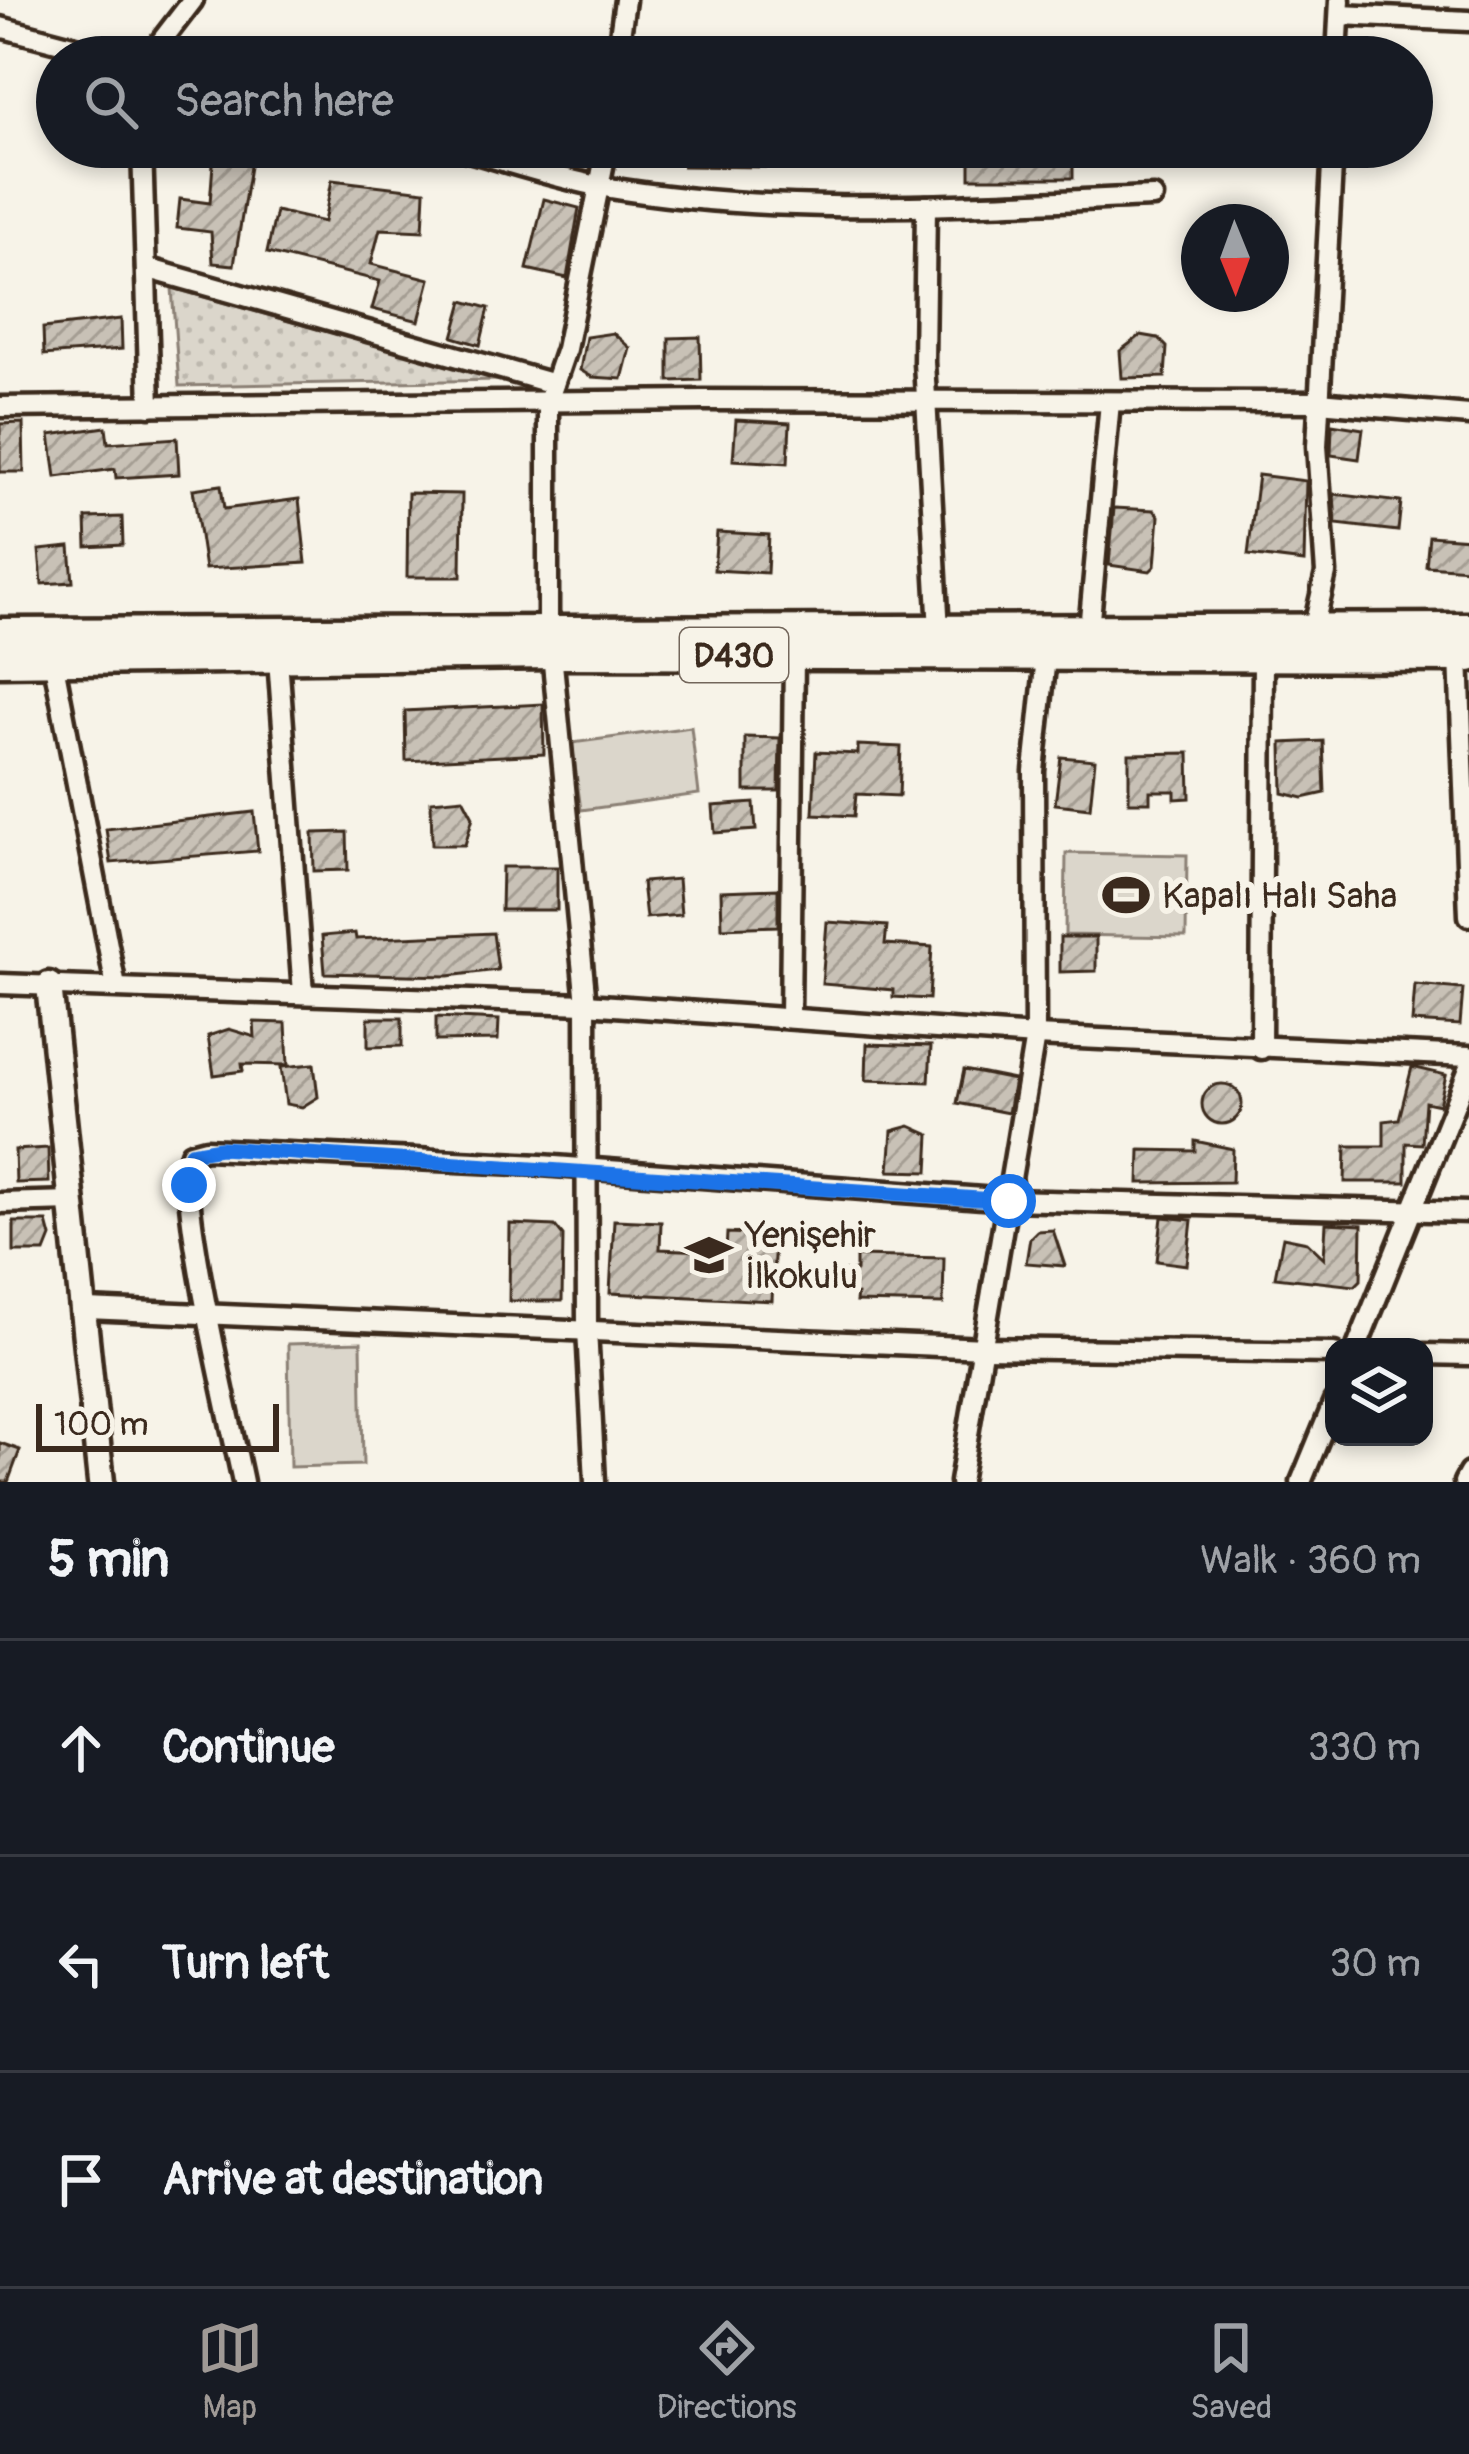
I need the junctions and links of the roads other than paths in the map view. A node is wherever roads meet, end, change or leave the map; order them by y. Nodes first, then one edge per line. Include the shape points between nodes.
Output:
1 (193, 0) edge
2 (625, 0) edge
3 (1340, 8) edge
4 (1469, 21) edge
5 (0, 28) edge
6 (165, 36) edge
7 (620, 36) edge
8 (36, 37) edge
9 (143, 168) edge
10 (532, 168) edge
11 (604, 168) edge
12 (1332, 168) edge
13 (602, 187) junction
14 (1154, 197) dead end
15 (926, 206) junction
16 (146, 268) junction
17 (551, 393) junction
18 (1110, 402) junction
19 (1319, 402) junction
20 (927, 403) junction
21 (150, 406) junction
22 (0, 407) edge
23 (1469, 415) edge
24 (1313, 630) junction
25 (939, 631) junction
26 (1089, 631) junction
27 (0, 634) edge
28 (550, 642) junction
29 (1466, 647) edge
30 (794, 656) junction
31 (1263, 656) junction
32 (1046, 657) junction
33 (0, 659) edge
34 (53, 659) junction
35 (278, 659) junction
36 (1469, 916) edge
37 (0, 984) edge
38 (49, 986) junction
39 (116, 987) junction
40 (303, 993) junction
41 (586, 1004) junction
42 (790, 1018) junction
43 (1035, 1036) junction
44 (1261, 1049) junction
45 (1469, 1056) edge
46 (1469, 1070) edge
47 (588, 1171) junction
48 (1009, 1201) junction
49 (73, 1202) junction
50 (0, 1203) edge
51 (1413, 1210) junction
52 (1469, 1212) edge
53 (87, 1309) junction
54 (209, 1312) junction
55 (587, 1329) junction
56 (1361, 1338) edge
57 (985, 1348) junction
58 (1325, 1353) edge
59 (1433, 1354) edge
60 (1469, 1355) edge
61 (1325, 1424) edge
62 (1469, 1473) edge
63 (101, 1482) edge
64 (243, 1482) edge
65 (595, 1482) edge
66 (960, 1482) edge
67 (1301, 1482) edge
68 (1463, 1482) edge

1 - 6 street
2 - 7 street
3 - 4 street
5 - 8 street
9 - 16 street
10 - 13 street
11 - 13 street
12 - 19 street
13 - 15 street via 722,201
13 - 17 street
14 - 15 street
15 - 20 street
16 - 17 street
16 - 21 street
17 - 20 street
17 - 21 street
17 - 28 street
18 - 19 street
18 - 20 street
18 - 26 street
19 - 23 street
19 - 24 street via 1326,574
20 - 25 street
21 - 22 street
24 - 26 highway, D430
24 - 29 highway, D430
25 - 26 highway, D430
25 - 28 highway, D430
27 - 28 highway, D430
28 - 30 highway, D430
28 - 35 highway, D430
28 - 41 street
29 - 31 highway, D430
29 - 36 street
30 - 32 highway, D430
30 - 42 street
31 - 32 highway, D430
31 - 44 street
32 - 43 street via 1034,771
33 - 34 highway, D430
34 - 35 highway, D430
34 - 39 street
35 - 40 street
37 - 38 street
38 - 39 street
38 - 49 street
39 - 40 street
40 - 41 street
41 - 42 street
41 - 47 street
42 - 43 street
43 - 44 street
43 - 48 street
44 - 45 street
46 - 51 street
47 - 48 street
47 - 54 street via 220,1148 191,1153
47 - 55 street
48 - 51 street
48 - 57 street
49 - 50 street
49 - 53 street
51 - 52 street
51 - 56 street
53 - 54 street
53 - 63 street
54 - 55 street
54 - 64 street
55 - 57 street
55 - 65 street
57 - 58 street
57 - 66 street
59 - 60 street
61 - 67 street
62 - 68 street

